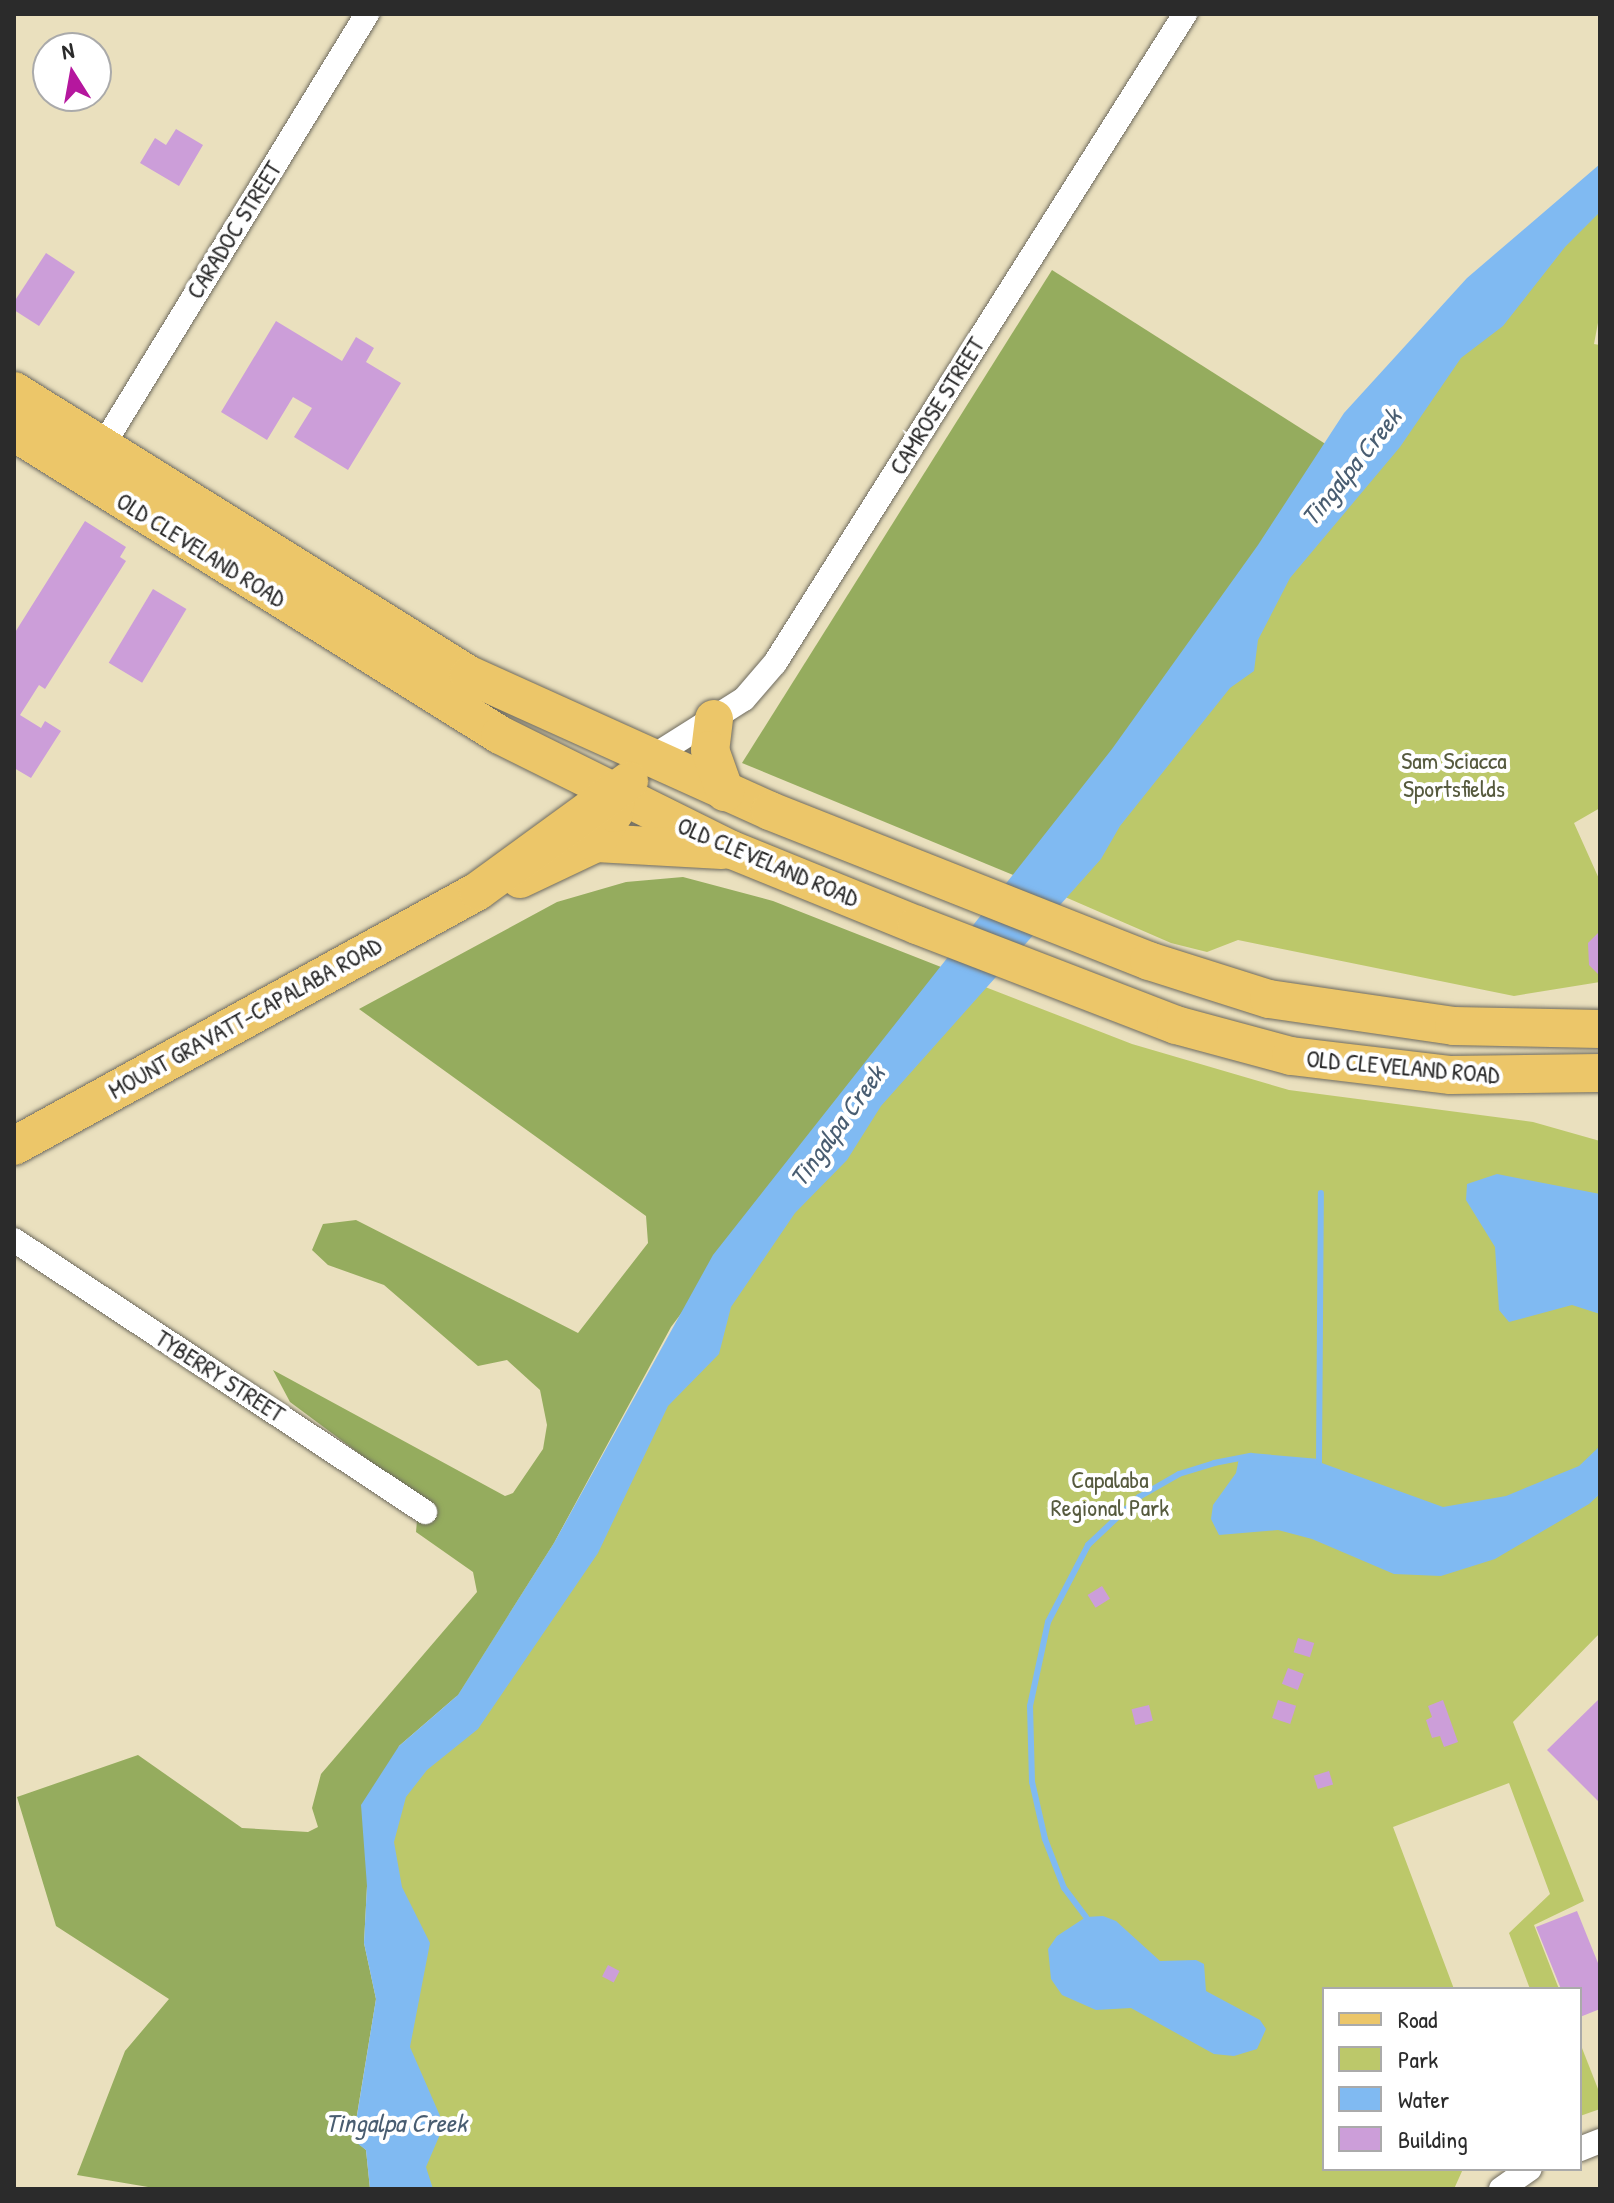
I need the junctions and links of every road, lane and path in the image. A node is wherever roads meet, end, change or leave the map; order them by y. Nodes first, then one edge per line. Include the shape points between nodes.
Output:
1 (367, 14) edge
2 (1185, 14) edge
3 (14, 391) edge
4 (14, 432) edge
5 (102, 447) junction
6 (714, 719) junction
7 (540, 757) junction
8 (649, 759) junction
9 (725, 792) junction
10 (616, 796) junction
11 (596, 843) junction
12 (732, 850) junction
13 (522, 858) junction
14 (478, 891) junction
15 (1600, 1029) edge
16 (1600, 1073) edge
17 (14, 1146) edge
18 (14, 1240) edge
19 (425, 1512) dead end
20 (1527, 2171) edge
21 (1501, 2189) edge

1 - 5 street, CARADOC STREET
2 - 6 street, CAMROSE STREET via 775,663 752,691
3 - 5 main road, OLD CLEVELAND ROAD
4 - 7 main road, OLD CLEVELAND ROAD
5 - 8 main road, OLD CLEVELAND ROAD via 469,675
6 - 8 street, CAMROSE STREET
6 - 9 main road via 710,750
7 - 10 main road, OLD CLEVELAND ROAD
7 - 13 main road via 554,792 553,816
8 - 9 main road, OLD CLEVELAND ROAD
8 - 10 main road, MOUNT GRAVATT-CAPALABA ROAD
9 - 15 main road, OLD CLEVELAND ROAD via 1149,961 1269,999 1454,1026
10 - 11 main road, MOUNT GRAVATT-CAPALABA ROAD via 614,813
10 - 12 main road, OLD CLEVELAND ROAD
10 - 13 main road, MOUNT GRAVATT-CAPALABA ROAD via 588,808
11 - 12 main road
11 - 14 main road, MOUNT GRAVATT-CAPALABA ROAD via 505,886
12 - 16 main road, OLD CLEVELAND ROAD via 1140,1012 1235,1042 1348,1066 1521,1077
13 - 14 main road, MOUNT GRAVATT-CAPALABA ROAD
14 - 17 main road, MOUNT GRAVATT-CAPALABA ROAD
18 - 19 street, TYBERRY STREET
20 - 21 street

